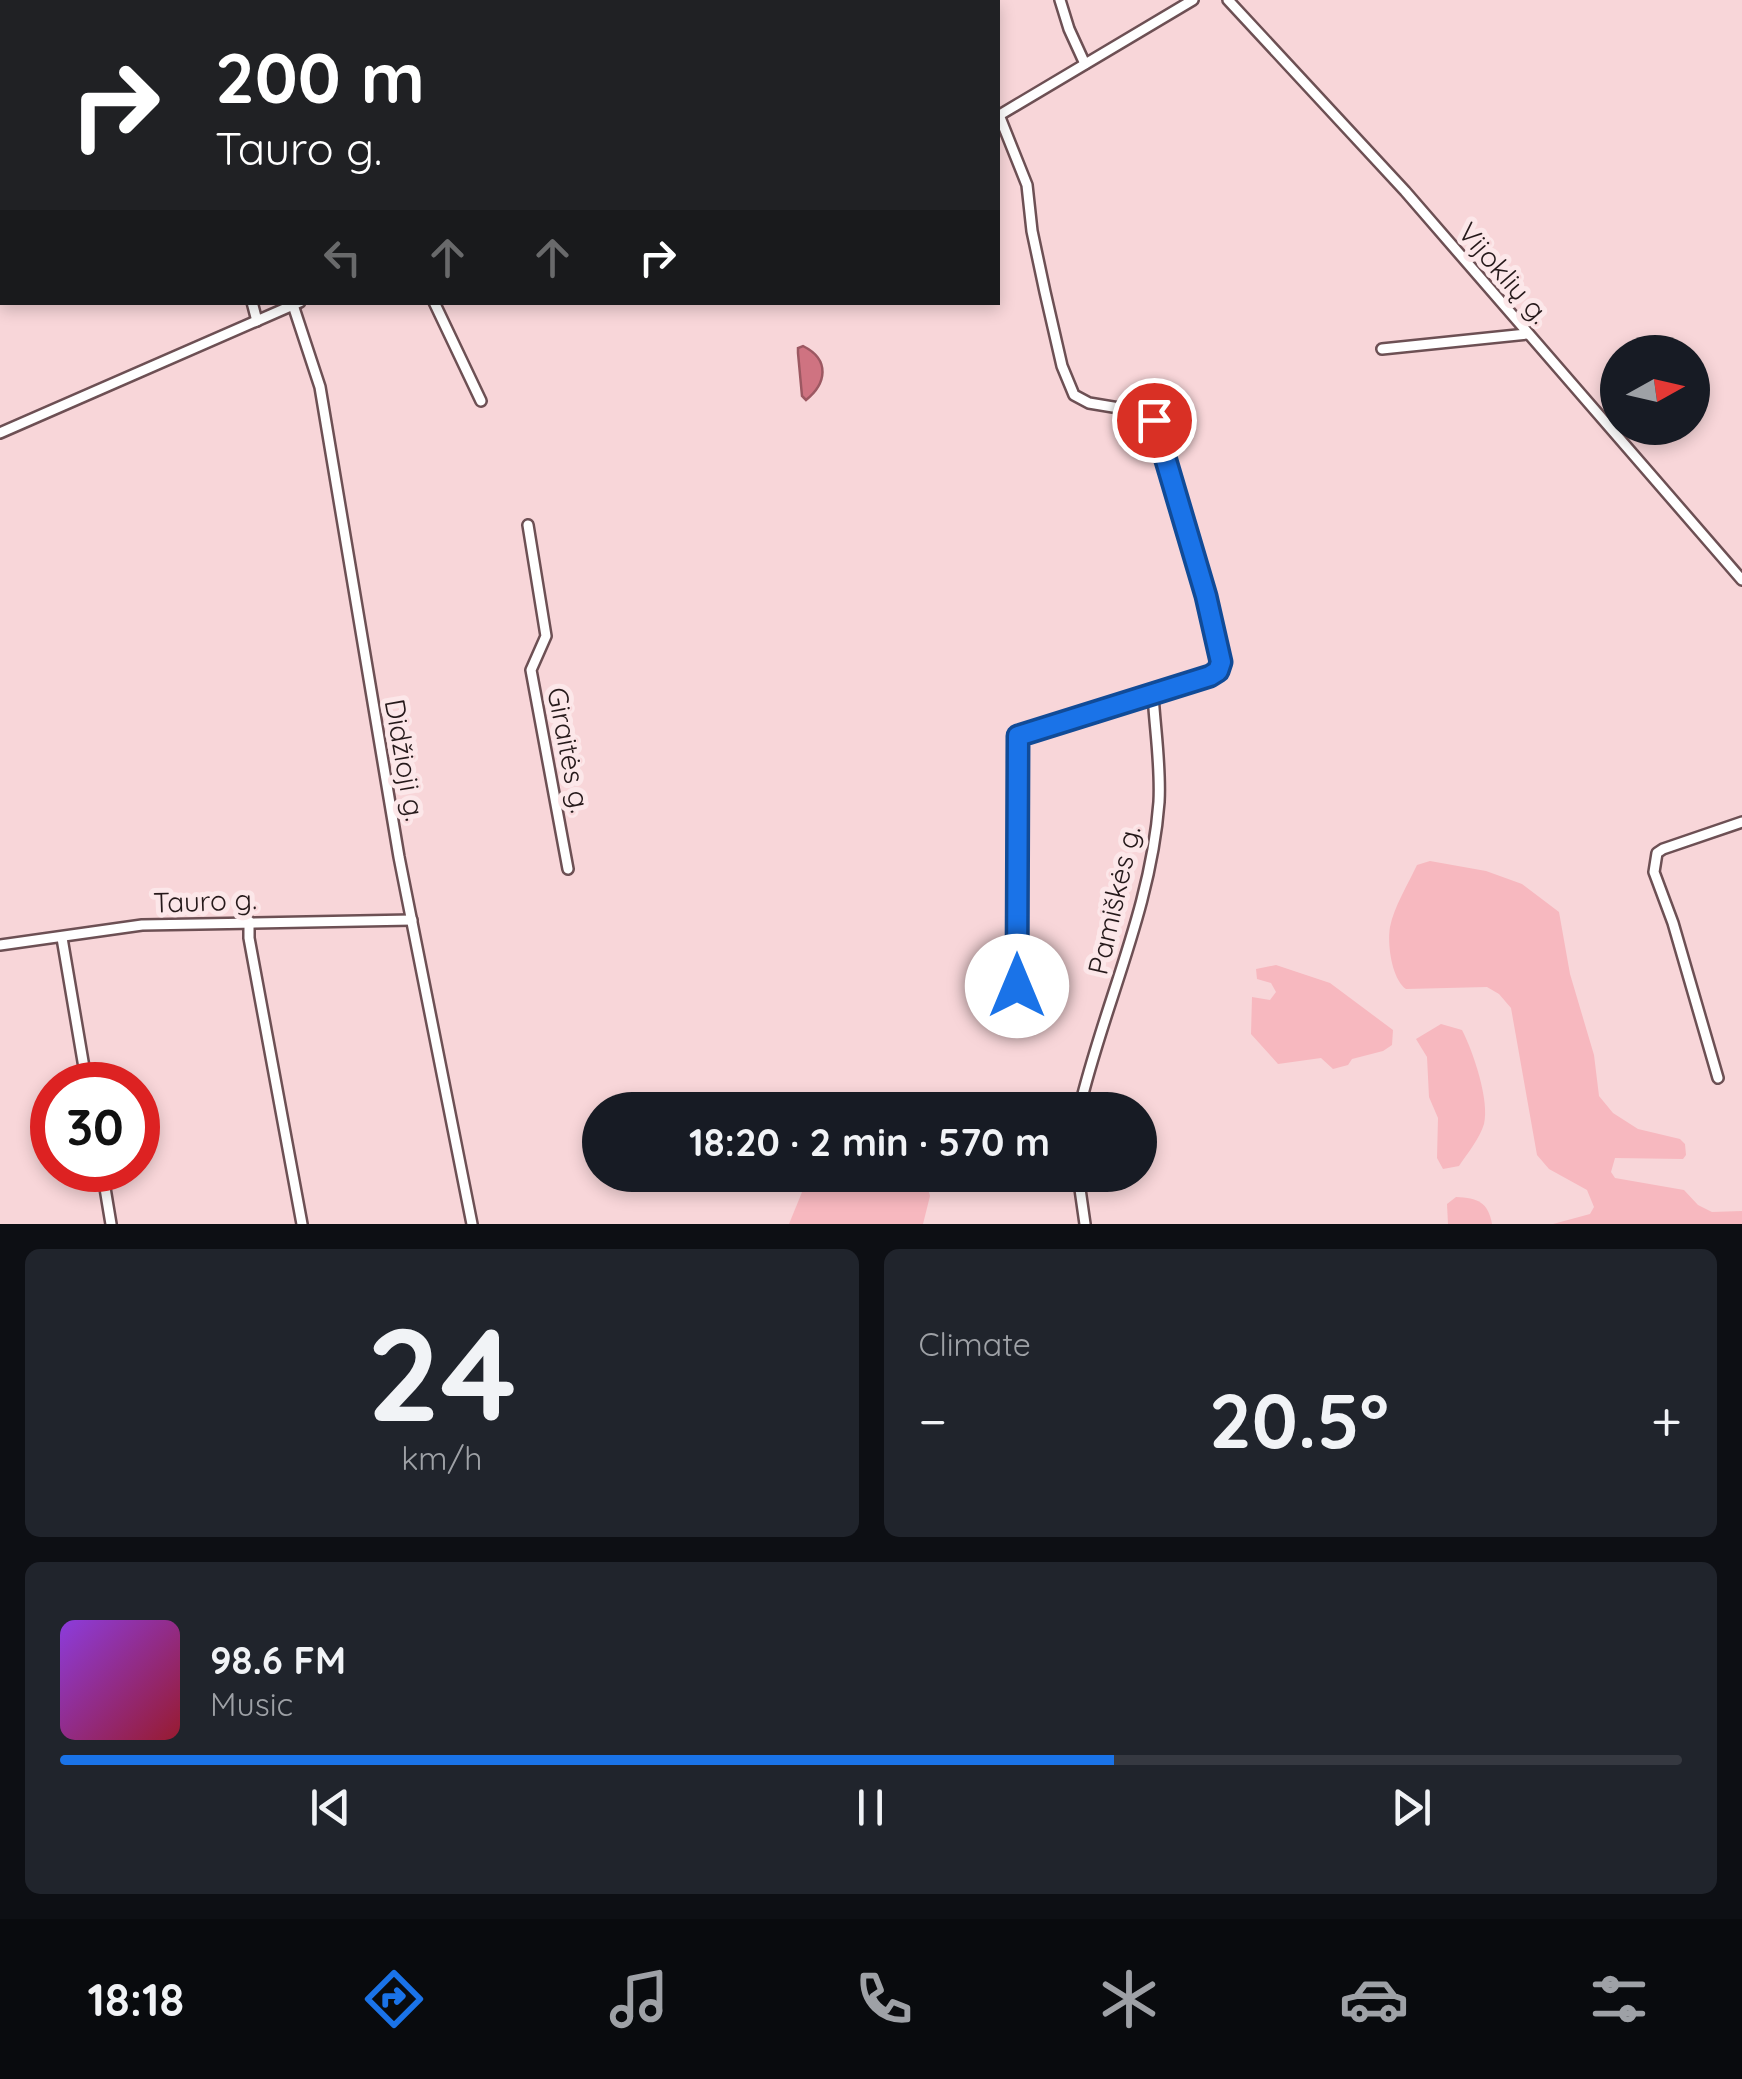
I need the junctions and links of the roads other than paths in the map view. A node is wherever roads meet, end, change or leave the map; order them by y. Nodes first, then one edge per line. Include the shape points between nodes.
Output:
1 (1060, 0) edge
2 (1193, 0) edge
3 (1228, 0) edge
4 (1086, 64) junction
5 (1000, 115) edge
6 (1000, 121) edge
7 (253, 305) edge
8 (294, 305) edge
9 (296, 305) edge
10 (435, 305) edge
11 (257, 321) junction
12 (1526, 334) junction
13 (1382, 349) dead end
14 (481, 401) dead end
15 (0, 433) edge
16 (528, 524) dead end
17 (1742, 580) edge
18 (1153, 694) junction
19 (1742, 822) edge
20 (568, 869) dead end
21 (412, 920) junction
22 (249, 921) junction
23 (62, 938) junction
24 (0, 945) edge
25 (1017, 986) dead end
26 (83, 1062) edge
27 (1718, 1078) dead end
28 (1084, 1092) edge
29 (106, 1192) edge
30 (1081, 1192) edge
31 (111, 1224) edge
32 (302, 1224) edge
33 (472, 1224) edge
34 (1086, 1224) edge

1 - 4 street
2 - 4 street
3 - 12 street, Vijoklių g.
4 - 5 street
6 - 18 street via 1027,185 1045,292 1074,394 1154,420 1206,596 1218,671
7 - 11 street
8 - 11 street
9 - 21 street, Didžioji g. via 320,387
10 - 14 street
11 - 15 street
12 - 13 street
12 - 17 street, Vijoklių g.
16 - 20 street, Giraitės g. via 546,636 531,670
18 - 25 street via 1018,736
18 - 28 street, Pamiškės g. via 1159,801 1147,878
19 - 27 street via 1657,852 1654,872
21 - 22 street, Tauro g.
21 - 33 street, Didžioji g.
22 - 23 street, Tauro g. via 142,925
22 - 32 street
23 - 24 street, Tauro g.
23 - 26 street
29 - 31 street
30 - 34 street

